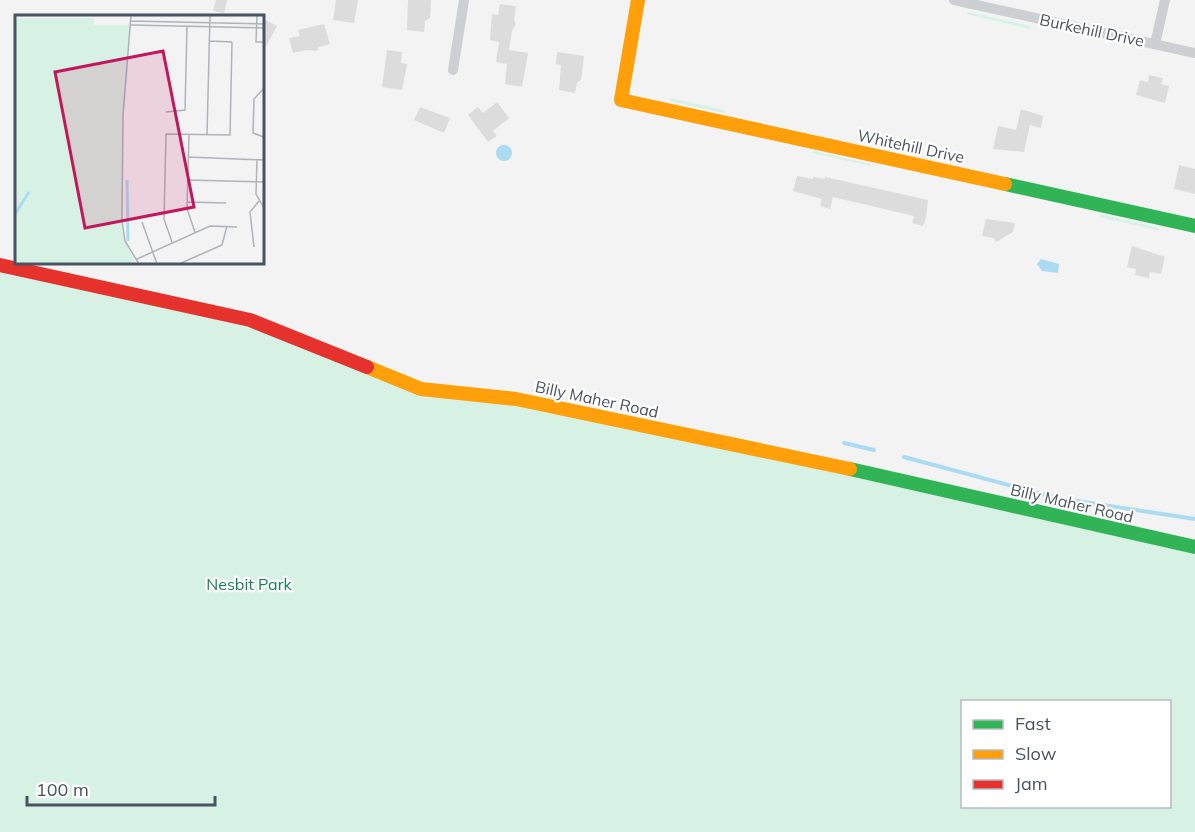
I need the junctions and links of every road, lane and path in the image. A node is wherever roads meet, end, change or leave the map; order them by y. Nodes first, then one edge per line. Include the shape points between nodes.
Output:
1 (464, 0) edge
2 (638, 0) edge
3 (954, 0) edge
4 (1165, 0) edge
5 (989, 4) edge
6 (1155, 44) junction
7 (1195, 53) edge
8 (453, 70) dead end
9 (1195, 226) edge
10 (0, 265) edge
11 (1195, 547) edge

1 - 8 street
2 - 9 main road, Whitehill Drive via 621,100
3 - 5 street, Burkehill Drive
4 - 6 street
5 - 6 street, Burkehill Drive
6 - 7 street, Burkehill Drive
10 - 11 main road, Billy Maher Road via 250,320 421,388 516,399

